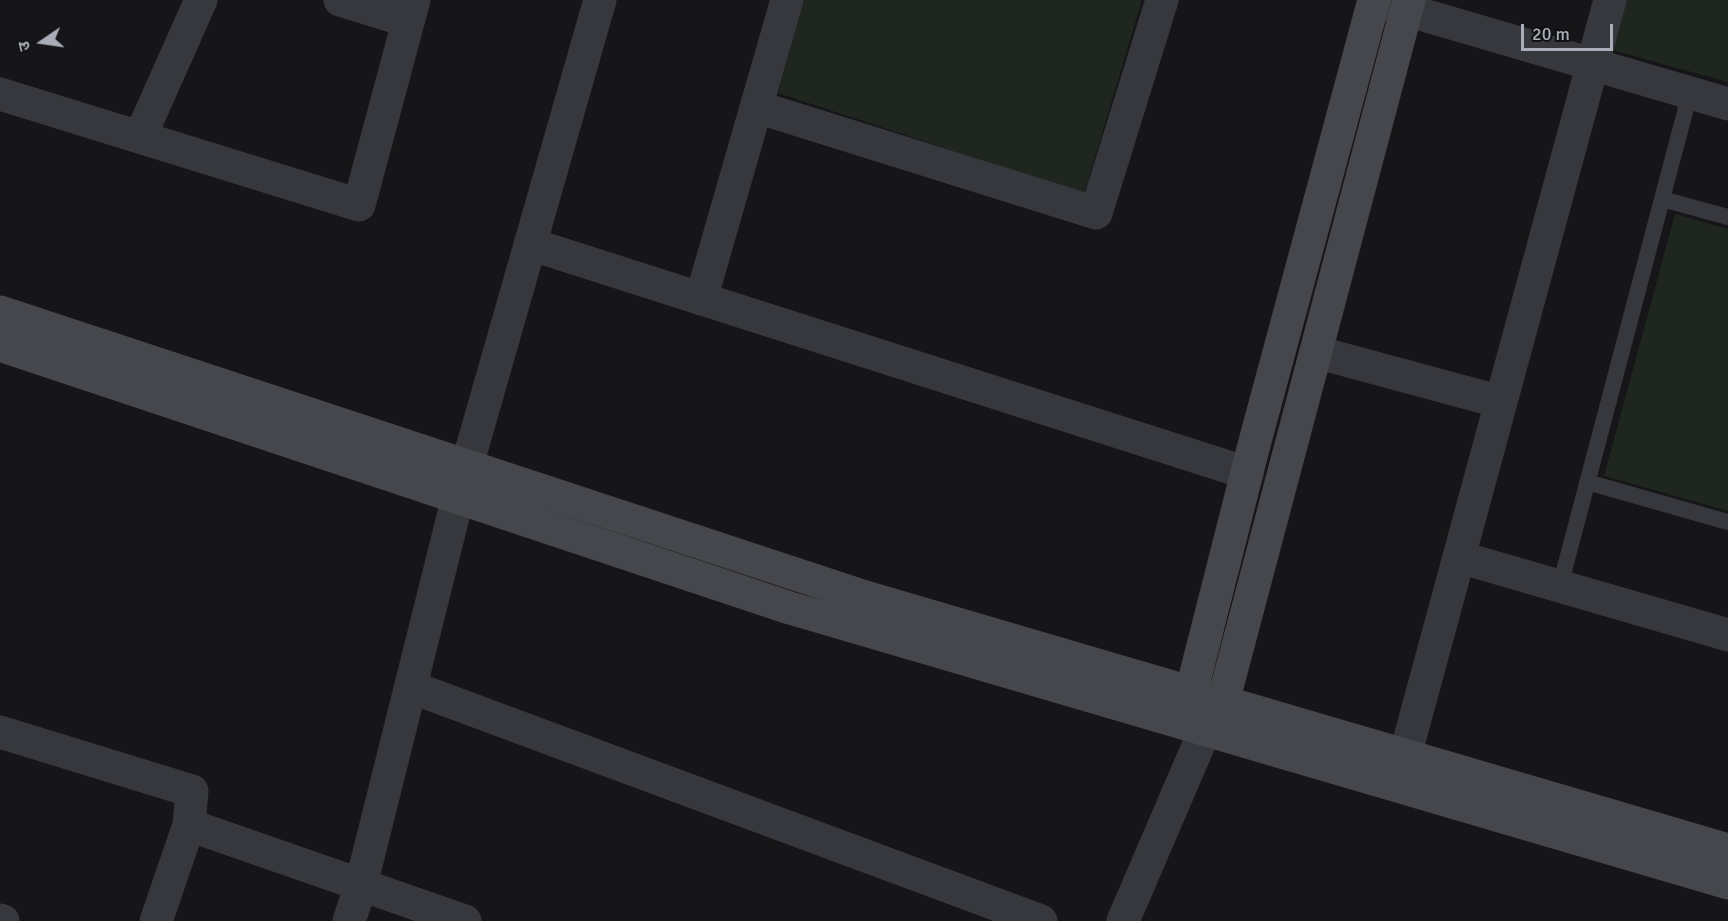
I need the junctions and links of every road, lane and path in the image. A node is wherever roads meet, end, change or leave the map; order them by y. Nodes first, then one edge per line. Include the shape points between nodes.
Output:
1 (201, 0) edge
2 (340, 0) edge
3 (600, 0) edge
4 (787, 0) edge
5 (1162, 0) edge
6 (1374, 0) edge
7 (1610, 0) edge
8 (1407, 5) edge
9 (411, 10) edge
10 (1592, 64) junction
11 (1690, 93) junction
12 (0, 94) edge
13 (1728, 104) edge
14 (757, 106) junction
15 (140, 137) junction
16 (1662, 199) junction
17 (1728, 218) edge
18 (530, 244) junction
19 (701, 299) junction
20 (0, 312) edge
21 (0, 345) edge
22 (1316, 352) junction
23 (1501, 402) junction
24 (467, 466) junction
25 (1247, 473) junction
26 (1587, 482) junction
27 (458, 497) junction
28 (1728, 522) edge
29 (1459, 557) junction
30 (1560, 586) junction
31 (1728, 634) edge
32 (411, 687) junction
33 (1191, 693) junction
34 (1223, 702) junction
35 (1205, 730) junction
36 (0, 732) edge
37 (1405, 756) junction
38 (189, 825) junction
39 (1728, 850) edge
40 (1728, 883) edge
41 (361, 885) junction
42 (156, 921) edge
43 (349, 921) edge
44 (465, 921) edge
45 (1041, 921) edge
46 (1123, 921) edge

1 - 15 street
2 - 9 street
3 - 18 street
4 - 14 street
5 - 14 street via 1096,213
6 - 8 street
6 - 25 street
7 - 10 street
8 - 10 street
8 - 22 street
9 - 15 street via 359,205
10 - 11 street
10 - 23 street
11 - 13 street
11 - 16 lane
12 - 15 street
14 - 19 street
16 - 17 lane
16 - 26 lane
18 - 19 street
18 - 24 street
19 - 25 street
20 - 24 street
21 - 27 street
22 - 23 street
22 - 34 street
23 - 29 street
24 - 27 street
24 - 33 street via 859,595
25 - 33 street
26 - 28 lane
26 - 30 lane
27 - 32 street
27 - 35 street via 790,608
29 - 30 street
29 - 37 street
30 - 31 street
32 - 41 street
32 - 45 street
33 - 34 street
33 - 35 street
34 - 35 street
34 - 37 street
35 - 40 street
35 - 46 street
36 - 38 street via 192,791
37 - 39 street
38 - 41 street
38 - 42 street
41 - 43 street
41 - 44 street

